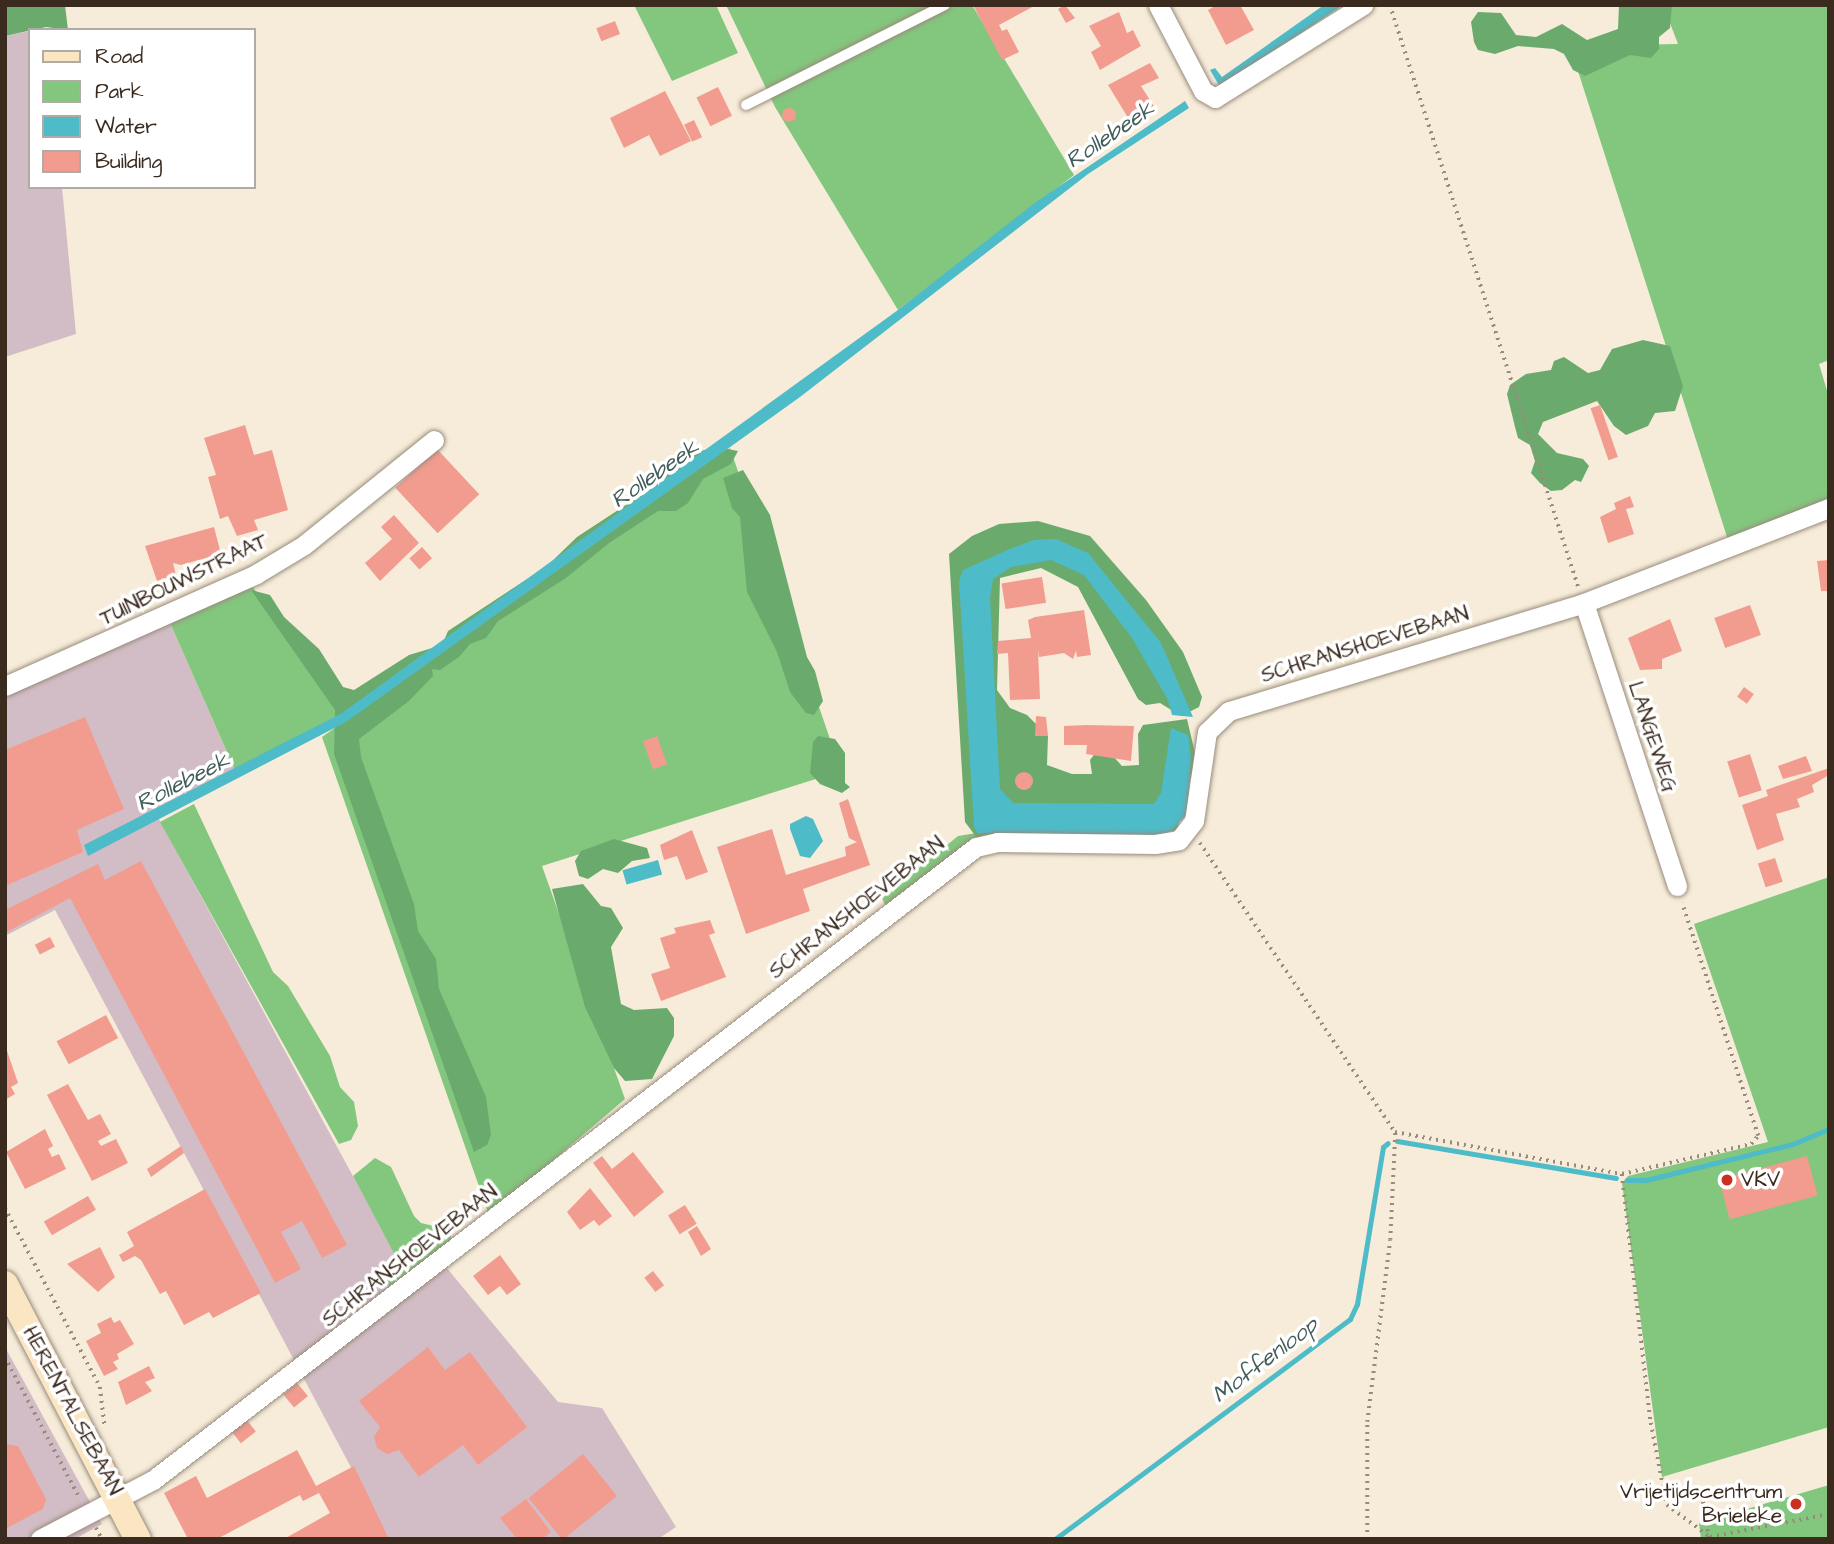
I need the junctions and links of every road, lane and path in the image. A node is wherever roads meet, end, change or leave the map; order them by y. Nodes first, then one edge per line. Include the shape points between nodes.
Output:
1 (945, 5) edge
2 (1158, 5) edge
3 (1363, 5) edge
4 (1390, 5) edge
5 (746, 106) dead end
6 (434, 440) dead end
7 (1829, 508) edge
8 (1584, 603) junction
9 (5, 686) edge
10 (1191, 830) junction
11 (1676, 886) joint
12 (1395, 1132) junction
13 (1622, 1174) junction
14 (5, 1208) edge
15 (5, 1284) edge
16 (5, 1357) edge
17 (108, 1436) dead end
18 (1702, 1495) dead end
19 (117, 1497) junction
20 (88, 1513) junction
21 (1829, 1514) edge
22 (1710, 1538) edge
23 (40, 1539) edge
24 (138, 1539) edge
25 (1367, 1539) edge

1 - 5 lane
2 - 3 street via 1203,92 1223,98
4 - 8 path
6 - 9 street, TUINBOUWSTRAAT via 304,545 256,574
7 - 8 street, SCHRANSHOEVEBAAN
8 - 10 street, SCHRANSHOEVEBAAN via 1230,711 1207,732
8 - 11 street, LANGEWEG
10 - 12 path
10 - 19 street, SCHRANSHOEVEBAAN via 1168,843 997,842 962,855 315,1358 153,1480
11 - 13 path via 1758,1136 1751,1144
12 - 13 path
12 - 25 path via 1390,1240 1367,1422
13 - 22 path via 1651,1423 1667,1505
14 - 17 path via 100,1387
15 - 19 main road, HERENTALSEBAAN
16 - 20 path
18 - 22 path
19 - 20 street, SCHRANSHOEVEBAAN
19 - 24 main road, HERENTALSEBAAN
20 - 23 street, SCHRANSHOEVEBAAN
21 - 22 path

